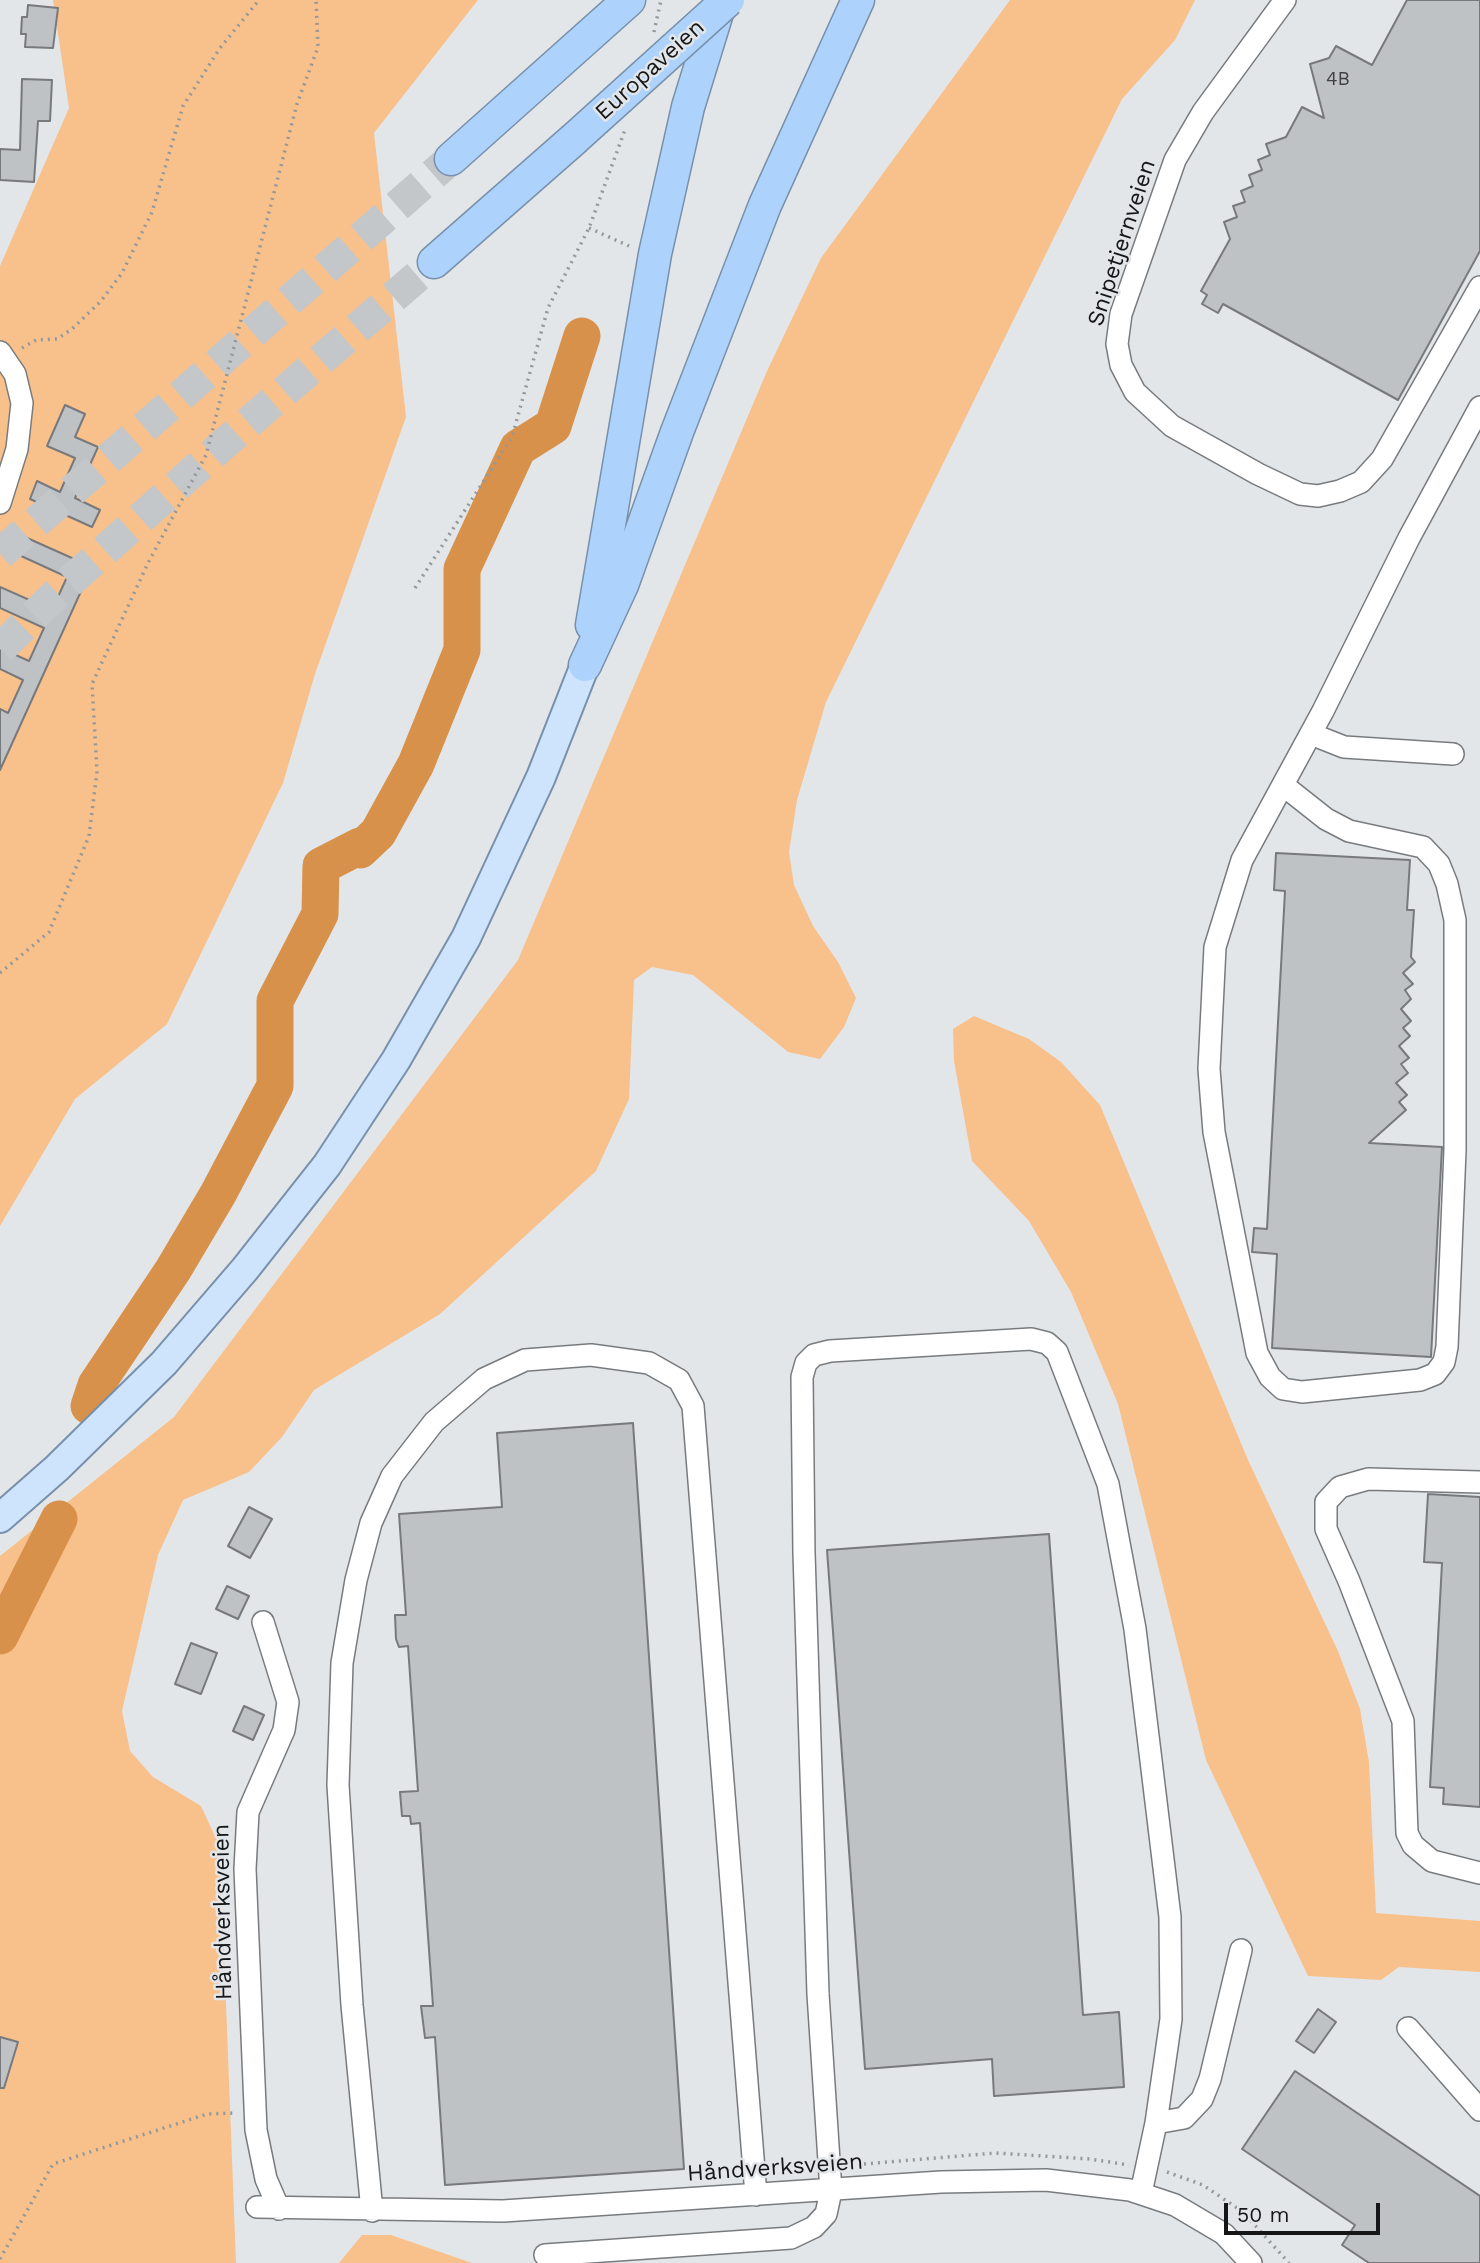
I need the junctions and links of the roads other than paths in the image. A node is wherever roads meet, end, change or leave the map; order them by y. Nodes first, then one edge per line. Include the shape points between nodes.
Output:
1 (721, 0) edge
2 (728, 0) edge
3 (858, 0) edge
4 (1285, 0) edge
5 (619, 9) edge
6 (451, 159) tunnel mouth
7 (434, 262) tunnel mouth
8 (1480, 287) edge
9 (3, 356) edge
10 (1480, 407) edge
11 (0, 503) edge
12 (585, 665) junction
13 (1311, 734) junction
14 (1453, 754) dead end
15 (1283, 786) junction
16 (1480, 1482) edge
17 (0, 1518) edge
18 (263, 1622) dead end
19 (1480, 1872) edge
20 (1241, 1950) dead end
21 (1408, 2028) dead end
22 (1480, 2110) edge
23 (1156, 2123) junction
24 (831, 2191) junction
25 (1141, 2193) junction
26 (756, 2195) junction
27 (257, 2207) dead end
28 (279, 2209) junction
29 (372, 2211) junction
30 (545, 2255) dead end
31 (1251, 2263) edge

1 - 12 highway via 688,107 655,254
2 - 7 highway, Europaveien, bridge
3 - 12 highway via 761,216 622,584
4 - 8 street, Snipetjernveien via 1203,112 1175,160 1121,314 1117,344 1121,365 1135,392 1172,426 1258,474 1300,494 1318,496 1362,482 1382,459
5 - 6 highway
9 - 11 street via 20,388 22,418
10 - 13 street
12 - 17 main road via 541,778 466,938 409,1039 327,1165 246,1269 164,1363
13 - 14 street via 1344,747
13 - 15 street
15 - 15 street via 1349,831 1423,847 1439,864 1447,884 1455,920 1455,1150 1447,1347 1435,1374 1420,1381 1302,1392 1283,1388 1270,1377 1257,1353 1214,1132 1209,1069 1215,947 1242,860
16 - 19 street via 1368,1479 1340,1487 1326,1502 1326,1529 1403,1721 1407,1833 1413,1845 1432,1861
18 - 28 street, Håndverksveien via 288,1702 284,1730 252,1797 244,1836 255,2112 262,2167
20 - 23 street via 1202,2099 1184,2118
21 - 22 street
23 - 24 street via 1171,2019 1170,1917 1135,1629 1108,1484 1057,1352 1047,1343 1031,1339 830,1351 814,1355 802,1377 818,1994
23 - 25 street
24 - 25 street, Håndverksveien via 1046,2180
24 - 26 street, Håndverksveien
24 - 30 street via 826,2214 814,2227 791,2238
25 - 31 street, Håndverksveien via 1207,2222
26 - 29 street, Håndverksveien via 503,2211
26 - 29 street via 693,1406 679,1380 649,1363 591,1355 524,1360 484,1379 434,1422 392,1476 371,1523 356,1580 342,1663 338,1785 352,2005
27 - 28 street, Håndverksveien
28 - 29 street, Håndverksveien

